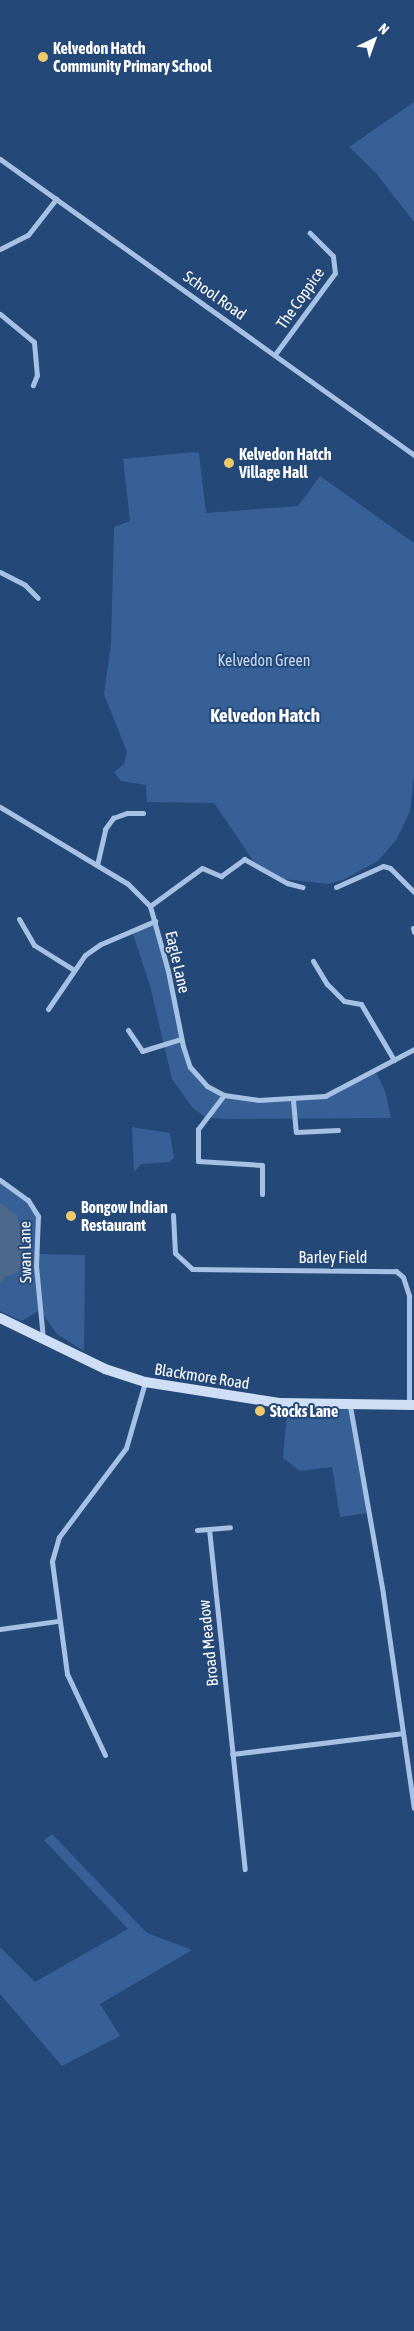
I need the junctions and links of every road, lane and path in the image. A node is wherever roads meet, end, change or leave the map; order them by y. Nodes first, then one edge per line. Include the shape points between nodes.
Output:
1 (0, 159) edge
2 (56, 199) junction
3 (310, 233) dead end
4 (0, 249) edge
5 (0, 314) edge
6 (276, 353) junction
7 (32, 385) dead end
8 (414, 454) edge
9 (0, 572) edge
10 (38, 598) dead end
11 (0, 807) edge
12 (143, 813) dead end
13 (97, 865) junction
14 (302, 887) dead end
15 (336, 887) dead end
16 (414, 892) edge
17 (150, 906) junction
18 (19, 919) dead end
19 (155, 921) junction
20 (313, 962) dead end
21 (74, 970) junction
22 (48, 1009) dead end
23 (128, 1030) dead end
24 (181, 1039) junction
25 (414, 1049) edge
26 (394, 1060) junction
27 (224, 1095) junction
28 (293, 1100) junction
29 (338, 1130) dead end
30 (0, 1180) edge
31 (262, 1194) dead end
32 (173, 1215) dead end
33 (0, 1318) edge
34 (43, 1342) junction
35 (412, 1353) edge
36 (145, 1382) junction
37 (412, 1405) edge
38 (350, 1406) junction
39 (230, 1527) dead end
40 (209, 1529) junction
41 (197, 1530) dead end
42 (58, 1621) junction
43 (0, 1629) edge
44 (402, 1733) junction
45 (232, 1754) junction
46 (105, 1755) dead end
47 (414, 1808) edge
48 (244, 1869) dead end

1 - 2 street, School Road
2 - 4 street via 28,235
2 - 6 street, School Road
3 - 6 street, The Coppice via 333,256 335,273
5 - 7 street via 34,342 37,375
6 - 8 street, School Road
9 - 10 street via 25,585
11 - 13 street, Eagle Lane
12 - 13 street via 127,813 113,818 105,829
13 - 17 street, Eagle Lane via 128,884
14 - 17 street via 287,883 244,859 221,876 202,868
15 - 16 street via 383,866
17 - 19 street, Eagle Lane
18 - 21 street via 34,945
19 - 21 street via 101,944 85,955
19 - 24 street, Eagle Lane
20 - 26 street via 327,984 344,1001 361,1004
21 - 22 street
23 - 24 street via 142,1051
24 - 27 street via 190,1067 207,1086
25 - 26 street
26 - 28 street via 325,1096
27 - 28 street
27 - 31 street via 198,1129 198,1161 262,1165
28 - 29 street via 296,1132
30 - 34 street, Swan Lane via 28,1200 38,1216 36,1266
32 - 35 street, Barley Field via 175,1253 192,1269 396,1271 407,1286
33 - 34 street, Blackmore Road
34 - 36 street, Blackmore Road via 105,1370
35 - 37 street, Barley Field
36 - 38 street, Blackmore Road via 279,1403
36 - 42 street via 126,1448 60,1536 52,1561
37 - 38 street, Blackmore Road
38 - 44 street via 383,1594
39 - 40 street
40 - 41 street
40 - 45 street, Broad Meadow
42 - 43 street
42 - 46 street via 67,1674
44 - 45 street
44 - 47 street
45 - 48 street, Broad Meadow

